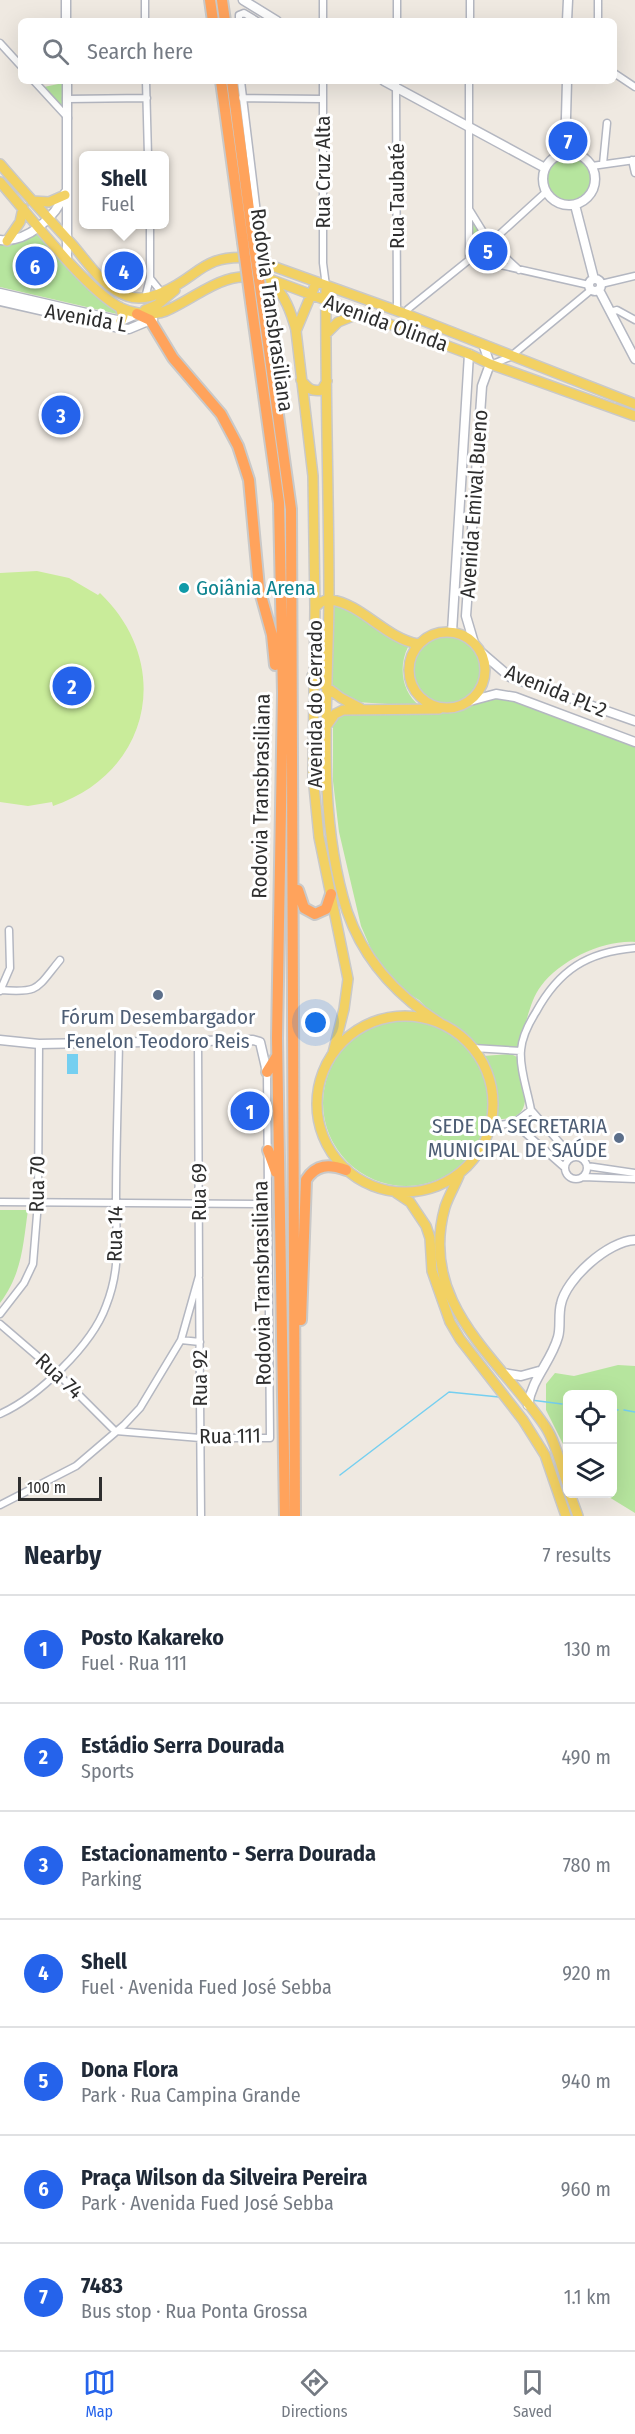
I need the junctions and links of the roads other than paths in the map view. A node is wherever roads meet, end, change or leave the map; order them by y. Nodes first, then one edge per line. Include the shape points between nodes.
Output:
1 (66, 0) edge
2 (145, 0) edge
3 (210, 0) edge
4 (222, 0) edge
5 (243, 0) edge
6 (323, 0) edge
7 (397, 0) edge
8 (470, 0) edge
9 (568, 0) edge
10 (598, 0) edge
11 (66, 18) edge
12 (145, 18) edge
13 (213, 18) edge
14 (225, 18) edge
15 (239, 18) edge
16 (252, 18) edge
17 (264, 18) edge
18 (323, 18) edge
19 (397, 18) edge
20 (470, 18) edge
21 (567, 18) edge
22 (598, 18) edge
23 (0, 43) edge
24 (18, 63) edge
25 (617, 75) edge
26 (37, 84) edge
27 (67, 84) edge
28 (146, 84) edge
29 (222, 84) edge
30 (232, 84) edge
31 (242, 84) edge
32 (323, 84) edge
33 (396, 84) edge
34 (469, 84) edge
35 (567, 84) edge
36 (635, 87) edge
37 (147, 98) junction
38 (242, 98) junction
39 (66, 99) junction
40 (323, 99) junction
41 (68, 118) junction
42 (607, 123) dead end
43 (468, 125) junction
44 (148, 151) edge
45 (565, 153) junction
46 (633, 160) edge
47 (0, 164) edge
48 (603, 165) junction
49 (592, 166) junction
50 (545, 168) junction
51 (635, 173) edge
52 (0, 183) edge
53 (69, 184) junction
54 (546, 192) junction
55 (65, 195) junction
56 (32, 201) junction
57 (575, 205) junction
58 (23, 208) junction
59 (469, 208) junction
60 (48, 219) junction
61 (39, 227) junction
62 (150, 229) edge
63 (4, 241) edge
64 (69, 241) junction
65 (248, 241) junction
66 (489, 243) junction
67 (469, 258) junction
68 (67, 259) junction
69 (322, 263) junction
70 (263, 264) junction
71 (519, 270) junction
72 (635, 276) edge
73 (150, 278) junction
74 (267, 278) junction
75 (180, 283) junction
76 (316, 283) junction
77 (326, 286) junction
78 (595, 286) junction
79 (0, 293) edge
80 (162, 293) junction
81 (310, 296) junction
82 (145, 298) junction
83 (0, 301) edge
84 (256, 301) junction
85 (326, 302) junction
86 (22, 303) junction
87 (120, 307) junction
88 (168, 310) junction
89 (609, 312) junction
90 (401, 313) junction
91 (137, 314) junction
92 (358, 314) junction
93 (150, 320) junction
94 (635, 320) edge
95 (121, 321) junction
96 (296, 332) junction
97 (326, 334) junction
98 (484, 346) junction
99 (469, 354) junction
100 (510, 357) junction
101 (635, 359) edge
102 (490, 364) junction
103 (301, 380) junction
104 (327, 381) junction
105 (635, 404) edge
106 (467, 410) junction
107 (635, 416) edge
108 (479, 422) junction
109 (458, 554) junction
110 (329, 576) junction
111 (469, 576) junction
112 (328, 600) junction
113 (315, 608) junction
114 (350, 608) junction
115 (452, 632) junction
116 (474, 643) junction
117 (418, 644) junction
118 (482, 653) junction
119 (312, 676) junction
120 (328, 688) junction
121 (470, 701) junction
122 (360, 708) junction
123 (443, 708) junction
124 (282, 718) junction
125 (635, 721) edge
126 (328, 724) junction
127 (635, 742) edge
128 (293, 869) junction
129 (331, 894) junction
130 (9, 930) dead end
131 (635, 948) edge
132 (60, 960) dead end
133 (0, 991) edge
134 (441, 1023) junction
135 (0, 1040) edge
136 (198, 1041) junction
137 (119, 1043) junction
138 (39, 1044) junction
139 (473, 1048) junction
140 (521, 1051) junction
141 (333, 1053) junction
142 (277, 1056) junction
143 (267, 1072) junction
144 (531, 1110) junction
145 (514, 1123) junction
146 (491, 1126) junction
147 (268, 1150) junction
148 (572, 1157) junction
149 (587, 1166) junction
150 (564, 1167) junction
151 (346, 1170) junction
152 (460, 1173) junction
153 (635, 1173) edge
154 (583, 1177) junction
155 (635, 1179) edge
156 (395, 1192) junction
157 (280, 1201) junction
158 (0, 1202) edge
159 (38, 1202) junction
160 (268, 1204) junction
161 (116, 1205) junction
162 (199, 1205) junction
163 (635, 1240) edge
164 (199, 1276) junction
165 (0, 1314) edge
166 (0, 1324) edge
167 (181, 1340) junction
168 (200, 1342) junction
169 (295, 1362) junction
170 (539, 1371) junction
171 (57, 1373) junction
172 (503, 1373) junction
173 (528, 1405) junction
174 (0, 1414) edge
175 (115, 1431) junction
176 (200, 1438) junction
177 (563, 1475) edge
178 (286, 1479) junction
179 (571, 1498) edge
180 (0, 1505) edge
181 (201, 1516) edge
182 (278, 1516) edge
183 (285, 1516) edge
184 (295, 1516) edge
185 (566, 1516) edge
186 (578, 1516) edge

1 - 11 street
2 - 12 street
3 - 13 highway
4 - 14 highway
5 - 17 street
6 - 18 street
7 - 19 street
8 - 20 street
9 - 21 street
10 - 22 street
15 - 16 street via 244,13
23 - 24 street
25 - 36 street
26 - 41 street
27 - 39 street
28 - 37 street
29 - 65 highway, Rodovia Transbrasiliana
30 - 65 highway, Rodovia Transbrasiliana
31 - 38 street
32 - 40 street, Rua Cruz Alta
33 - 43 street
33 - 90 street, Rua Taubaté
34 - 43 street
35 - 45 street
37 - 39 street
37 - 44 street
38 - 40 street
38 - 70 street
39 - 41 street
40 - 69 street, Rua Cruz Alta
41 - 53 street
42 - 48 street
43 - 50 street
43 - 59 street
45 - 49 street via 582,156
45 - 50 street via 550,160
46 - 48 street
46 - 51 street
47 - 56 main road
48 - 49 street
49 - 57 street via 595,177 591,193
50 - 54 street via 542,182
52 - 58 main road
53 - 55 street
53 - 64 street
54 - 57 street via 558,204
54 - 66 street
55 - 56 main road via 49,202
55 - 60 street
56 - 60 main road
57 - 78 street
58 - 61 main road
58 - 63 main road via 20,222
59 - 66 street
59 - 67 street
60 - 61 street
60 - 64 main road
61 - 63 street via 18,239
61 - 68 main road
62 - 73 street
64 - 68 street
64 - 82 main road via 115,290 125,296
65 - 84 highway, Rodovia Transbrasiliana, bridge
66 - 67 street
66 - 71 street
67 - 71 street
67 - 90 street
68 - 87 main road
69 - 76 street, Rua Cruz Alta
69 - 77 street, Rua Cruz Alta
70 - 75 main road, Avenida Olinda via 235,257 214,261 196,269
70 - 76 main road, Avenida Olinda
71 - 78 street
72 - 78 street
73 - 80 street
73 - 82 street
74 - 81 main road, Avenida Olinda
74 - 88 main road, Avenida Olinda via 223,279
74 - 96 main road via 279,289
75 - 80 main road, Avenida Olinda
75 - 91 main road via 157,304
76 - 77 main road, Avenida Olinda
76 - 81 main road, Avenida do Cerrado
77 - 85 main road, Avenida do Cerrado
77 - 90 main road, Avenida Olinda
78 - 89 street
78 - 100 street
79 - 86 street, Avenida L
80 - 82 main road, Avenida Olinda
81 - 85 main road, Avenida Olinda
81 - 96 main road, Avenida do Cerrado
82 - 91 main road
83 - 86 street, Avenida L
84 - 124 highway, Rodovia Transbrasiliana via 279,503
84 - 128 highway, Rodovia Transbrasiliana via 291,509
85 - 92 main road, Avenida Olinda
85 - 97 main road, Avenida do Cerrado
86 - 93 street, Avenida L via 119,328 129,329
86 - 95 street, Avenida L
87 - 91 main road
87 - 95 main road
88 - 91 main road, Avenida Olinda
88 - 93 street, Avenida L
89 - 94 street via 616,310
89 - 101 street
90 - 98 main road, Avenida Olinda
91 - 93 highway
91 - 95 street, Avenida L
92 - 97 main road via 338,322
92 - 99 main road, Avenida Olinda
93 - 124 highway via 173,358 221,414 249,480 259,588 272,634
96 - 103 main road, Avenida do Cerrado
97 - 104 main road, Avenida do Cerrado
98 - 100 main road, Avenida Olinda
98 - 102 street
99 - 102 main road, Avenida Olinda
99 - 106 street, Avenida Emival Bueno
100 - 102 street via 500,364
100 - 105 main road, Avenida Olinda
102 - 107 main road, Avenida Olinda
102 - 108 street, Avenida Emival Bueno via 484,377
103 - 104 main road via 316,391 322,390
103 - 113 main road, Avenida do Cerrado via 313,476
104 - 110 main road, Avenida do Cerrado
106 - 108 street via 475,411
106 - 109 street, Avenida Emival Bueno
108 - 111 street, Avenida Emival Bueno
109 - 111 street via 462,572
109 - 115 street, Avenida Emival Bueno
110 - 112 main road, Avenida do Cerrado
110 - 114 main road
111 - 116 street, Avenida Emival Bueno via 466,616
112 - 113 main road
112 - 114 main road
112 - 120 main road, Avenida do Cerrado
113 - 119 main road, Avenida do Cerrado
114 - 117 main road via 402,641
115 - 116 main road
115 - 117 main road via 434,634
116 - 118 main road
117 - 123 main road via 409,663 411,684 423,701
118 - 121 main road via 484,679
118 - 125 street, Avenida PL-2 via 510,677
119 - 120 main road
119 - 129 main road, Avenida do Cerrado via 313,776 319,837
120 - 122 main road
120 - 126 main road, Avenida do Cerrado
121 - 123 main road
121 - 127 street, Avenida PL-2 via 496,694 515,697
122 - 123 main road
122 - 126 main road via 335,714
124 - 142 highway, Rodovia Transbrasiliana
126 - 134 main road, Avenida do Cerrado via 327,806 347,910 357,936 384,979 410,1004
128 - 129 highway via 301,904 308,911 323,912
128 - 169 highway, Rodovia Transbrasiliana
129 - 141 main road, Avenida do Cerrado via 348,980
130 - 133 street via 10,968
131 - 140 street via 609,950 562,975 545,994
132 - 133 street via 35,990
134 - 139 main road
134 - 141 main road via 411,1016 381,1019 354,1032
135 - 138 street
136 - 137 street
136 - 143 street via 260,1042
136 - 162 street, Rua 69
137 - 138 street
137 - 161 street, Rua 14
138 - 159 street, Rua 70
139 - 140 street
139 - 146 main road via 489,1074 494,1095
140 - 144 street
141 - 151 main road via 321,1075 316,1101 319,1126 329,1150
142 - 143 highway
142 - 157 highway, Rodovia Transbrasiliana
143 - 147 street, Rua 111
144 - 145 street
144 - 148 street
145 - 146 street
145 - 150 street
146 - 152 main road via 476,1157
147 - 157 highway via 275,1166
147 - 160 street, Rua 111
148 - 149 street via 583,1160
148 - 150 street
149 - 153 street
149 - 154 street
150 - 154 street via 571,1179
151 - 156 main road via 364,1183
151 - 169 highway via 323,1166 306,1180 303,1300
152 - 156 main road via 441,1185
152 - 172 main road via 446,1206 440,1239 441,1269 460,1319
154 - 155 street
156 - 185 main road via 410,1202 426,1226 432,1271 450,1322 545,1455
157 - 178 highway, Rodovia Transbrasiliana
158 - 159 street
159 - 161 street
159 - 165 street, Rua 70 via 33,1264
160 - 162 street
160 - 176 street, Rua 111 via 271,1433 266,1440
161 - 162 street
161 - 171 street, Rua 14 via 119,1254 106,1306 93,1330
162 - 164 street, Rua 69
163 - 170 street via 610,1248 568,1287 561,1303 558,1336
164 - 167 street, Rua 69
164 - 168 street, Rua 92
166 - 171 street, Rua 74
167 - 168 street
167 - 175 street, Rua 69 via 140,1408
168 - 176 street, Rua 92
169 - 184 highway, Rodovia Transbrasiliana
170 - 172 street via 521,1376
170 - 173 street
171 - 174 street, Rua 14 via 17,1406
171 - 175 street, Rua 74
172 - 173 main road
173 - 177 main road via 546,1428
175 - 176 street, Rua 111
175 - 180 street, Rua 69 via 76,1466
176 - 181 street, Rua 92
178 - 182 highway
178 - 183 highway, Rodovia Transbrasiliana
179 - 186 main road

